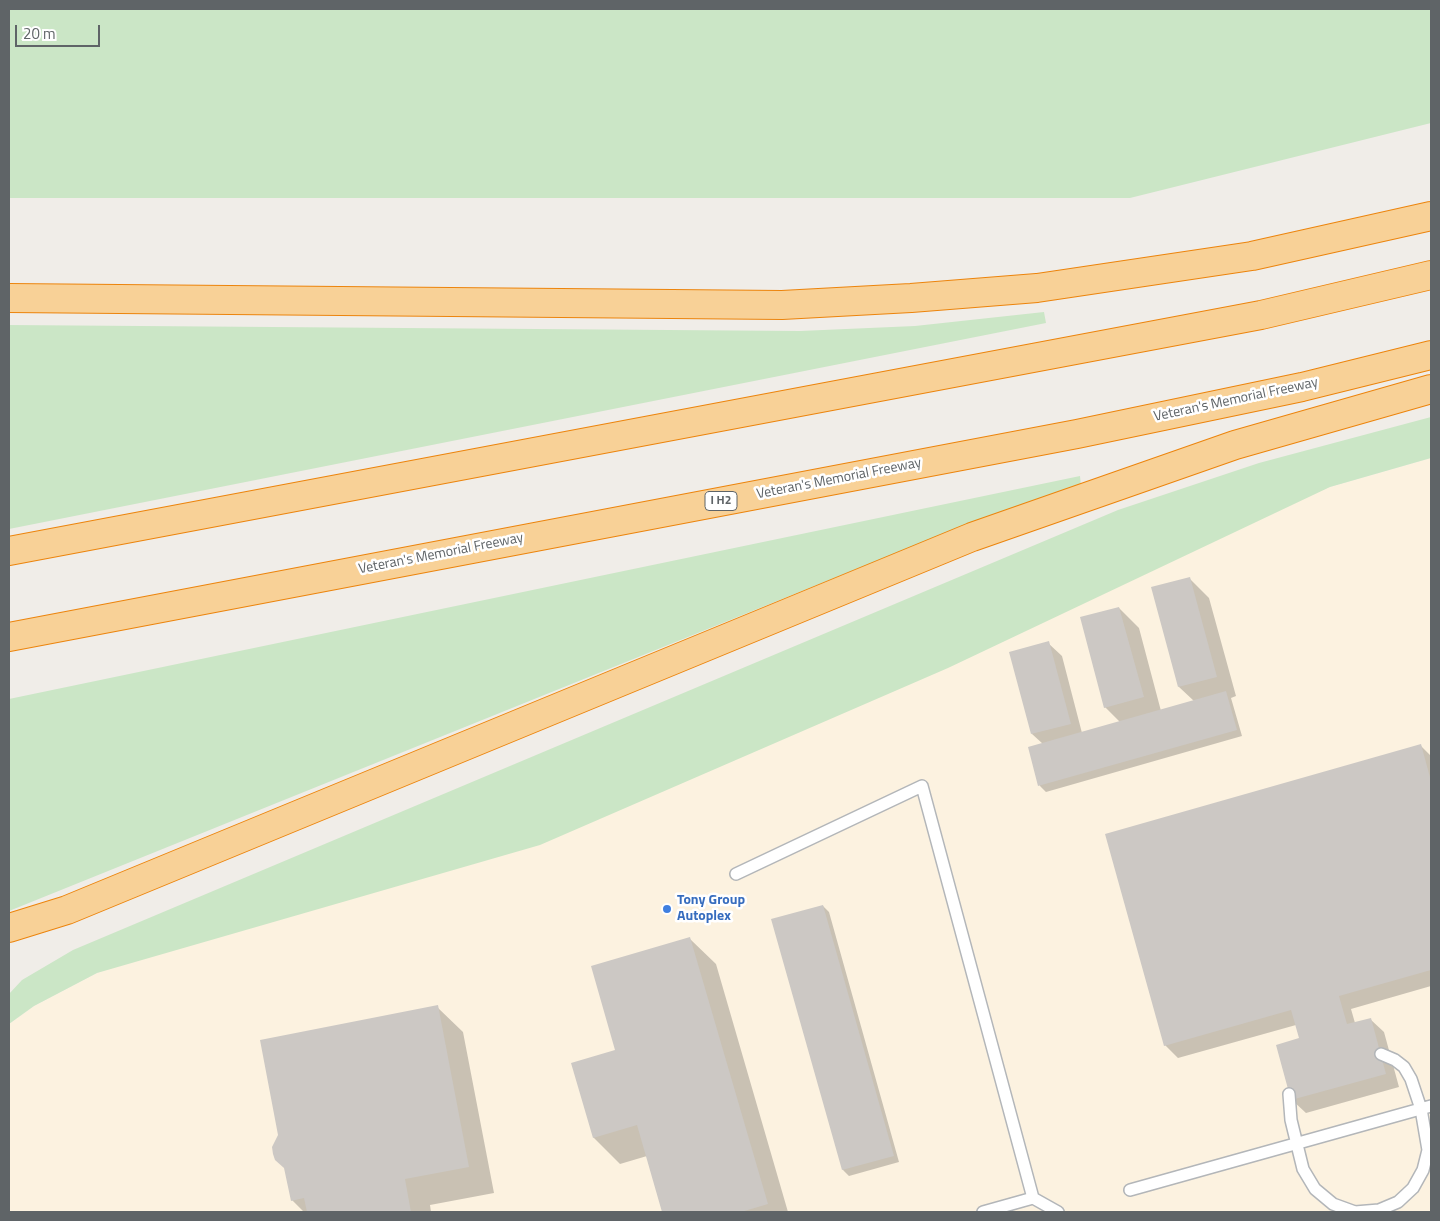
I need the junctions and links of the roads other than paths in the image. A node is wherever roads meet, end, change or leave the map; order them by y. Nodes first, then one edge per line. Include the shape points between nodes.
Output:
1 (1431, 216) edge
2 (1431, 275) edge
3 (9, 298) edge
4 (1431, 355) edge
5 (1431, 389) edge
6 (9, 551) edge
7 (9, 637) edge
8 (736, 874) dead end
9 (67, 910) junction
10 (9, 928) edge
11 (9, 946) edge
12 (1381, 1054) dead end
13 (1289, 1094) dead end
14 (1426, 1108) edge
15 (1297, 1144) junction
16 (1130, 1190) dead end
17 (1033, 1198) junction
18 (1379, 1211) edge
19 (983, 1212) edge
20 (1058, 1212) edge

1 - 3 highway via 1252,256 1036,288 782,305
2 - 6 highway via 1261,316
4 - 7 highway, Veteran's Memorial Freeway / I H2 via 1302,387 1077,434
5 - 9 highway via 1235,445 972,537
8 - 17 lane via 922,786
9 - 10 highway
9 - 11 highway
12 - 14 lane via 1404,1067
13 - 15 lane via 1289,1112
14 - 15 lane
14 - 18 lane via 1428,1150 1423,1170 1413,1188 1398,1202
15 - 16 lane
15 - 18 lane via 1304,1169 1315,1189 1333,1204 1355,1212
17 - 19 lane
17 - 20 lane

